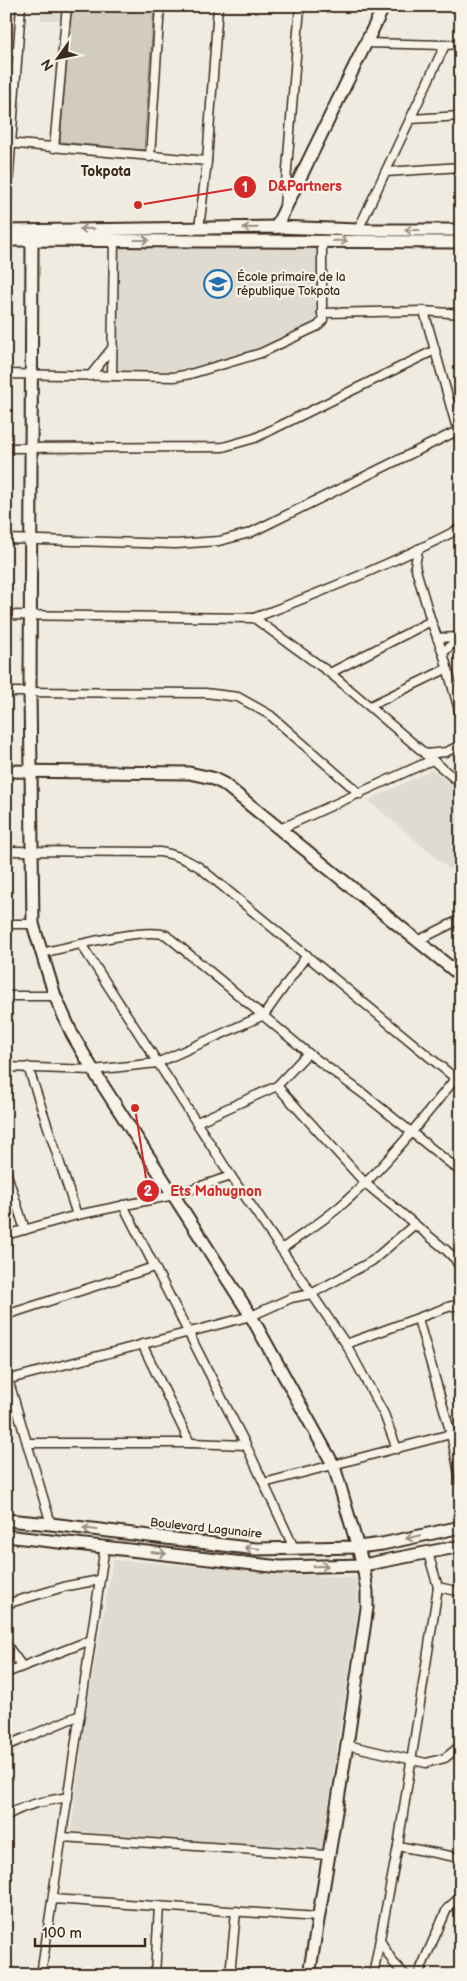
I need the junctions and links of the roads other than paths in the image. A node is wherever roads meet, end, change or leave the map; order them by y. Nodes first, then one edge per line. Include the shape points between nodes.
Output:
1 (21, 6) edge
2 (67, 6) edge
3 (160, 6) edge
4 (218, 6) edge
5 (300, 6) edge
6 (384, 6) edge
7 (366, 43) junction
8 (461, 44) edge
9 (445, 45) junction
10 (6, 52) edge
11 (18, 52) junction
12 (461, 116) edge
13 (411, 119) junction
14 (9, 143) edge
15 (54, 148) junction
16 (150, 157) junction
17 (207, 161) junction
18 (461, 168) edge
19 (386, 172) junction
20 (6, 212) edge
21 (283, 214) junction
22 (276, 227) junction
23 (199, 229) junction
24 (358, 230) junction
25 (461, 230) edge
26 (6, 231) edge
27 (6, 240) edge
28 (32, 240) junction
29 (114, 240) junction
30 (322, 240) junction
31 (461, 242) edge
32 (424, 311) junction
33 (322, 313) junction
34 (461, 314) edge
35 (113, 347) junction
36 (435, 350) junction
37 (6, 374) edge
38 (31, 374) junction
39 (90, 376) junction
40 (112, 376) junction
41 (457, 431) junction
42 (461, 443) edge
43 (6, 448) edge
44 (30, 448) junction
45 (461, 528) edge
46 (6, 539) edge
47 (31, 539) junction
48 (418, 549) junction
49 (402, 557) junction
50 (415, 566) junction
51 (30, 614) junction
52 (6, 615) edge
53 (254, 618) junction
54 (431, 621) junction
55 (459, 636) edge
56 (438, 638) junction
57 (444, 653) junction
58 (446, 669) junction
59 (330, 673) junction
60 (6, 692) edge
61 (30, 692) junction
62 (370, 706) junction
63 (461, 717) edge
64 (461, 745) edge
65 (446, 752) junction
66 (425, 754) junction
67 (432, 760) junction
68 (441, 768) junction
69 (6, 770) edge
70 (32, 770) junction
71 (461, 784) edge
72 (360, 794) junction
73 (280, 829) junction
74 (6, 851) edge
75 (32, 853) junction
76 (461, 919) edge
77 (6, 924) edge
78 (33, 924) junction
79 (417, 942) junction
80 (81, 944) junction
81 (42, 953) junction
82 (307, 955) junction
83 (461, 976) edge
84 (6, 996) edge
85 (55, 996) junction
86 (264, 1014) junction
87 (308, 1053) junction
88 (157, 1063) junction
89 (28, 1067) junction
90 (6, 1068) edge
91 (93, 1070) junction
92 (458, 1081) edge
93 (277, 1086) junction
94 (198, 1122) junction
95 (411, 1133) junction
96 (6, 1171) edge
97 (461, 1172) edge
98 (231, 1176) junction
99 (366, 1183) junction
100 (174, 1195) junction
101 (123, 1205) junction
102 (77, 1215) junction
103 (414, 1225) junction
104 (25, 1230) junction
105 (6, 1235) edge
106 (282, 1249) junction
107 (154, 1267) junction
108 (461, 1270) edge
109 (311, 1294) junction
110 (461, 1306) edge
111 (6, 1315) edge
112 (251, 1316) junction
113 (418, 1319) junction
114 (190, 1332) junction
115 (142, 1344) junction
116 (346, 1344) junction
117 (7, 1377) edge
118 (452, 1434) junction
119 (27, 1443) junction
120 (190, 1443) junction
121 (246, 1445) junction
122 (397, 1449) junction
123 (334, 1466) junction
124 (264, 1483) junction
125 (461, 1483) edge
126 (6, 1520) edge
127 (51, 1524) junction
128 (461, 1526) edge
129 (6, 1536) edge
130 (104, 1546) junction
131 (461, 1546) edge
132 (358, 1547) junction
133 (294, 1548) junction
134 (428, 1554) junction
135 (363, 1565) junction
136 (100, 1580) junction
137 (438, 1587) junction
138 (461, 1592) edge
139 (6, 1604) edge
140 (91, 1640) junction
141 (6, 1644) edge
142 (22, 1666) junction
143 (6, 1673) edge
144 (80, 1714) junction
145 (347, 1745) junction
146 (6, 1746) edge
147 (460, 1746) dead end
148 (411, 1760) junction
149 (68, 1797) junction
150 (6, 1816) edge
151 (62, 1837) junction
152 (398, 1846) junction
153 (327, 1856) junction
154 (461, 1858) edge
155 (461, 1896) edge
156 (52, 1899) junction
157 (159, 1906) junction
158 (236, 1911) junction
159 (318, 1917) junction
160 (381, 1942) junction
161 (43, 1975) edge
162 (155, 1975) edge
163 (230, 1975) edge
164 (309, 1975) edge
165 (374, 1975) edge
166 (405, 1975) edge
167 (418, 1975) edge

1 - 11 street
2 - 15 street
3 - 16 street
4 - 17 street
5 - 21 street
6 - 7 street
7 - 9 street
7 - 21 street
8 - 9 street
9 - 13 street
10 - 11 street
11 - 14 street
12 - 13 street
13 - 19 street
14 - 15 street
14 - 20 street
15 - 16 street
16 - 17 street
17 - 23 street
18 - 19 street
19 - 24 street
21 - 22 street
22 -> 23 street
22 - 24 street
23 -> 26 street
25 -> 24 street
27 - 28 street
28 - 29 street
28 - 38 street
29 -> 30 street
29 - 35 street
30 -> 31 street
30 - 33 street
32 - 33 street
32 - 34 street
32 - 36 street
33 - 40 street via 318,326 283,344 205,371 174,377
35 - 39 street
35 - 40 street
36 - 41 street
36 - 44 street via 255,438 223,447
37 - 38 street
38 - 39 street
38 - 44 street
39 - 40 street
41 - 42 street
41 - 47 street via 250,533 219,541 176,544
43 - 44 street
44 - 47 street
45 - 48 street
46 - 47 street
47 - 51 street
48 - 49 street
48 - 50 street
49 - 50 street
49 - 53 street
50 - 54 street
51 - 52 street
51 - 53 street
51 - 61 street
53 - 59 street
54 - 56 street
54 - 59 street
55 - 56 street
55 - 57 street
56 - 57 street
57 - 58 street
58 - 62 street
58 - 63 street
59 - 62 street
60 - 61 street
61 - 70 street
61 - 72 street via 205,693 238,697 270,715
62 - 66 street
64 - 65 street
65 - 66 street
65 - 68 street
66 - 67 street
67 - 68 street
67 - 72 street
68 - 71 street
69 - 70 street
70 - 73 street via 200,775 224,784
70 - 75 street
72 - 73 street
73 - 79 street
74 - 75 street
75 - 78 street
75 - 82 street via 174,854 199,867
76 - 79 street
77 - 78 street
78 - 81 street
79 - 83 street
80 - 81 street
80 - 86 street via 152,932 166,935
80 - 88 street
81 - 85 street
82 - 86 street
82 - 92 street
84 - 85 street
85 - 91 street
86 - 87 street
86 - 88 street
87 - 93 street
87 - 95 street
88 - 91 street
88 - 94 street
89 - 90 street
89 - 91 street
89 - 102 street
91 - 100 street
92 - 95 street
93 - 94 street
93 - 99 street
94 - 98 street
95 - 97 street
95 - 99 street
96 - 104 street
98 - 100 street
98 - 106 street
99 - 103 street
99 - 106 street
100 - 101 street
100 - 112 street
101 - 102 street
101 - 107 street
102 - 104 street
103 - 108 street via 455,1259
103 - 109 street via 372,1260
104 - 105 street
106 - 109 street
107 - 111 street
107 - 114 street
109 - 112 street via 291,1298
109 - 116 street
110 - 113 street via 451,1306
112 - 114 street
112 - 123 street
113 - 116 street
113 - 118 street
114 - 115 street
114 - 121 street
115 - 117 street
115 - 120 street
116 - 122 street via 384,1414
117 - 119 street
118 - 122 street
118 - 125 street
119 - 120 street
119 - 127 street
120 - 121 street
121 - 124 street
122 - 123 street
123 - 124 street
123 - 132 street
124 - 133 street
126 - 127 street, Boulevard Lagunaire
133 -> 127 street, Boulevard Lagunaire via 256,1549
128 -> 132 street, Boulevard Lagunaire
129 - 130 street
130 -> 135 street via 280,1567
130 - 136 street
131 - 134 street
132 - 133 street, Boulevard Lagunaire
132 - 135 street
134 - 135 street
134 - 137 street
135 - 145 street via 367,1608
136 - 139 street
136 - 140 street
137 - 138 street
137 - 148 street
140 - 142 street
140 - 144 street
141 - 142 street
142 - 143 street
144 - 146 street
144 - 149 street
145 - 148 street
145 - 153 street
147 - 148 street via 445,1758 431,1763
148 - 152 street
149 - 150 street via 37,1802
149 - 151 street
151 - 153 street
151 - 156 street
152 - 154 street
152 - 160 street
153 - 159 street
155 - 167 street via 447,1909
156 - 157 street
156 - 161 street
157 - 158 street
157 - 162 street
158 - 159 street
158 - 163 street
159 - 164 street
160 - 165 street
160 - 166 street

